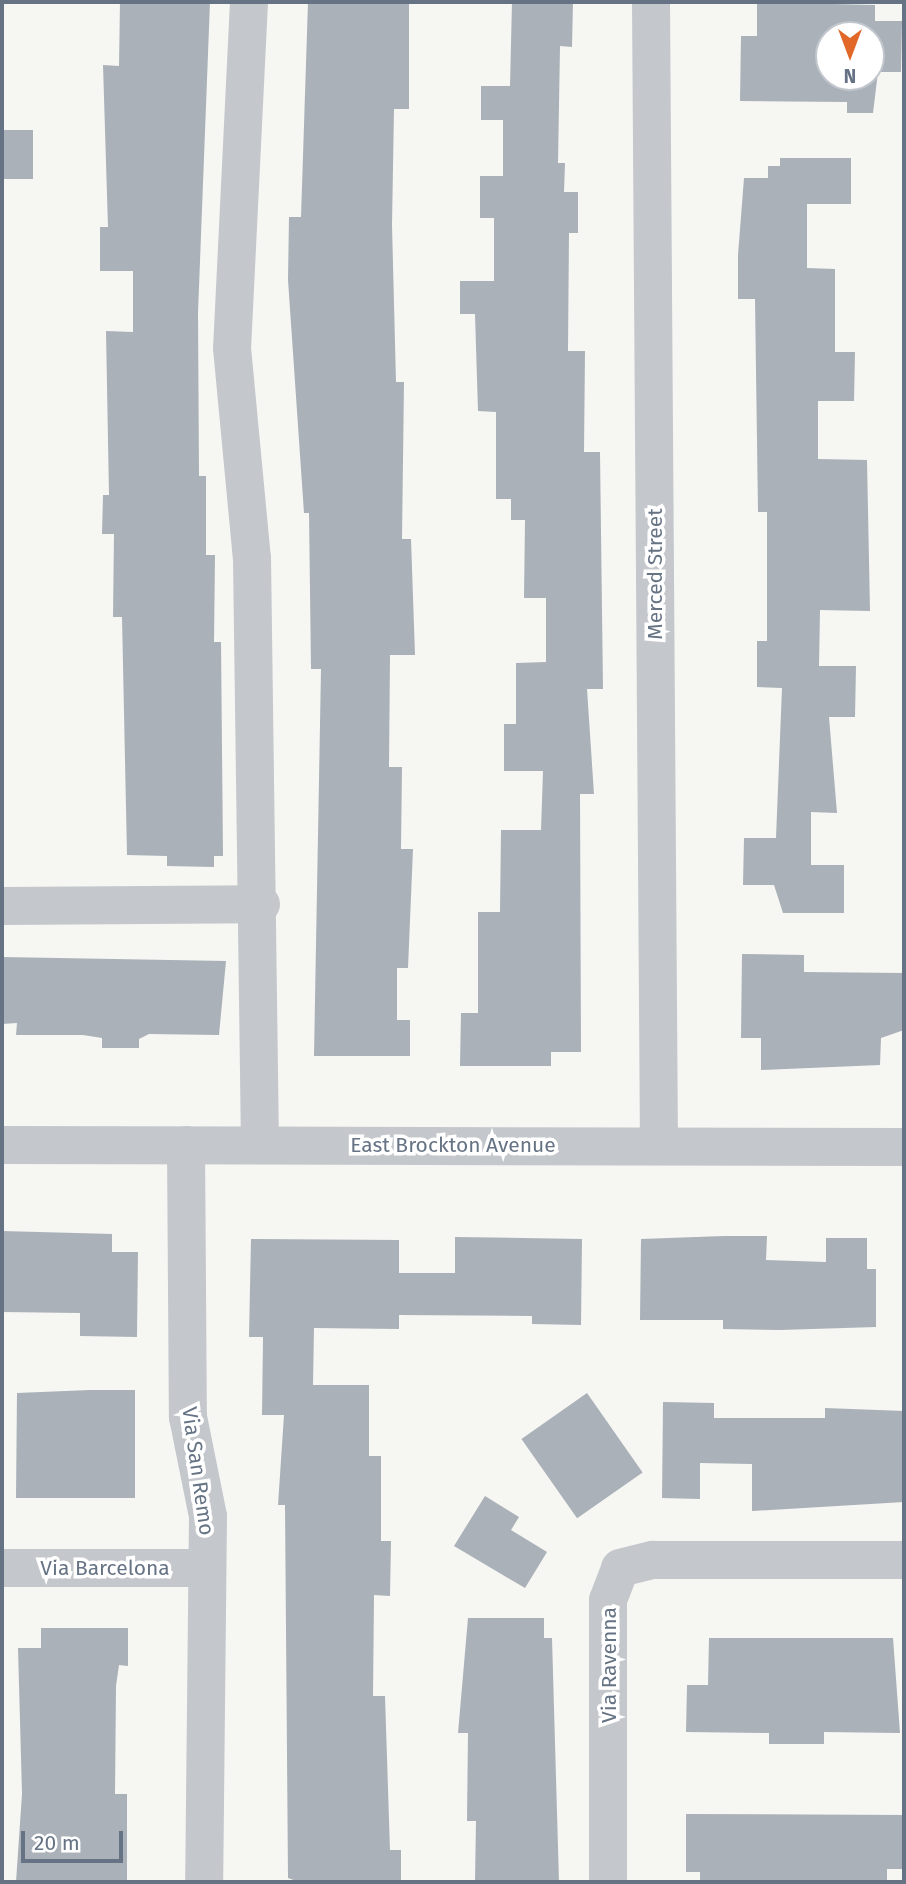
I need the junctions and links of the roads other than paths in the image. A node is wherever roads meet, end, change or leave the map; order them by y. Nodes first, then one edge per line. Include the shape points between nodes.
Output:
1 (249, 2) edge
2 (651, 2) edge
3 (261, 904) junction
4 (2, 906) edge
5 (260, 1144) junction
6 (2, 1145) edge
7 (186, 1145) junction
8 (659, 1146) junction
9 (904, 1147) edge
10 (904, 1560) edge
11 (2, 1568) edge
12 (207, 1568) junction
13 (204, 1882) edge
14 (608, 1882) edge

1 - 3 street via 232,348 252,558
2 - 8 street, Merced Street
3 - 4 street
3 - 5 street
5 - 7 street, East Brockton Avenue
5 - 8 street, East Brockton Avenue
6 - 7 street, East Brockton Avenue
7 - 12 street, Via San Remo via 188,1417 208,1516
8 - 9 street, East Brockton Avenue
10 - 14 street, Via Ravenna via 653,1560 620,1568 608,1600
11 - 12 street, Via Barcelona
12 - 13 street, Via San Remo

